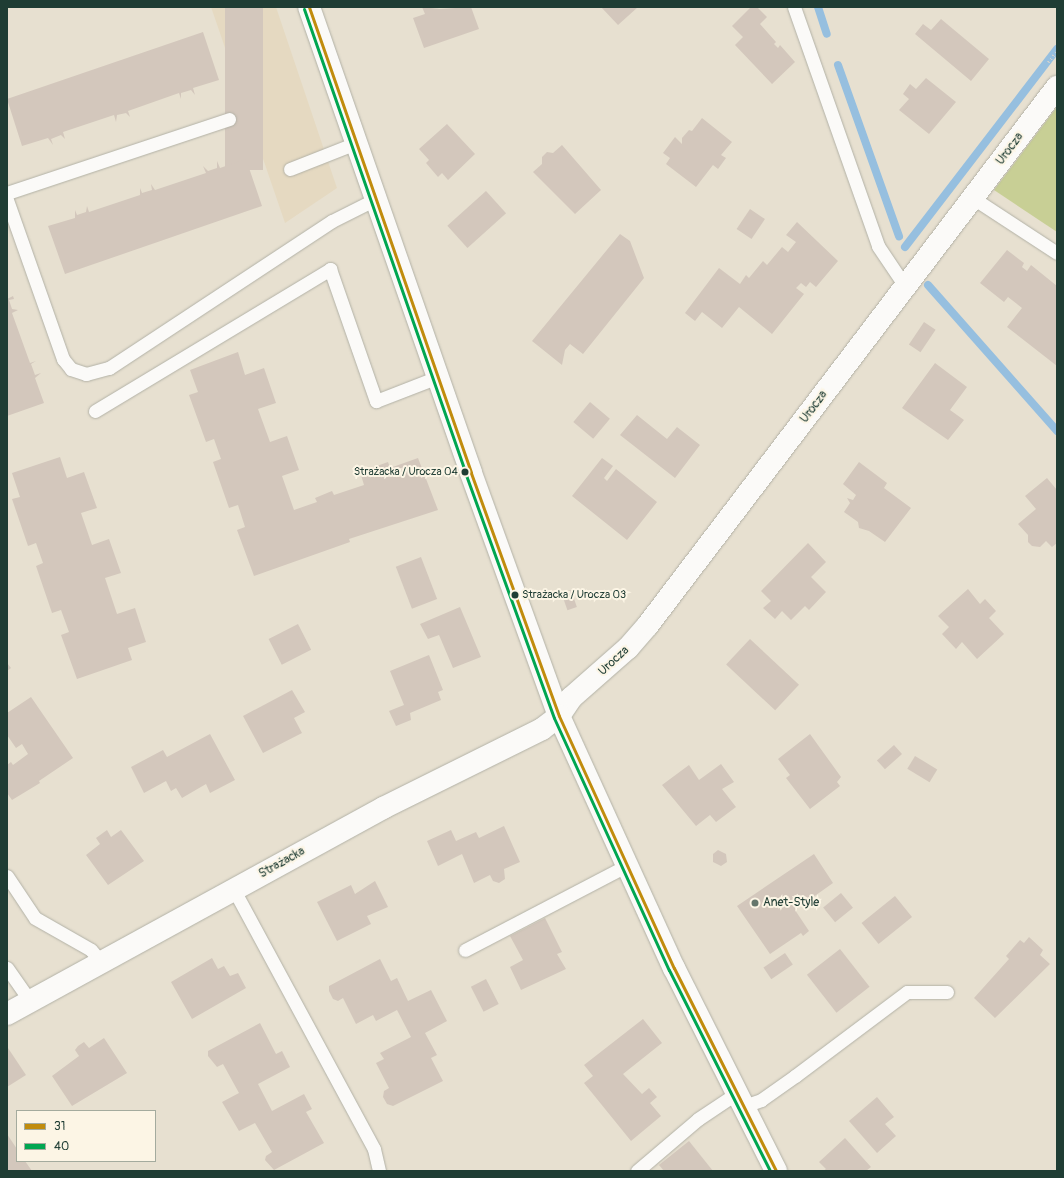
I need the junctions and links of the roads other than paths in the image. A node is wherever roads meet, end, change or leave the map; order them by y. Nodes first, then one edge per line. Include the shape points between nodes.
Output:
1 (309, 7) edge
2 (794, 7) edge
3 (1057, 86) edge
4 (229, 120) dead end
5 (356, 143) junction
6 (290, 169) dead end
7 (7, 192) edge
8 (973, 198) junction
9 (376, 199) junction
10 (7, 200) edge
11 (1057, 253) edge
12 (905, 286) junction
13 (438, 377) junction
14 (95, 411) dead end
15 (559, 716) junction
16 (626, 866) junction
17 (7, 876) edge
18 (234, 890) junction
19 (465, 950) dead end
20 (101, 962) junction
21 (7, 968) edge
22 (947, 992) dead end
23 (30, 1001) junction
24 (7, 1014) edge
25 (741, 1099) junction
26 (379, 1171) edge
27 (637, 1171) edge
28 (776, 1171) edge

1 - 5 street
2 - 12 lane via 878,246
3 - 8 street, Urocza
4 - 7 lane
5 - 6 lane
5 - 9 street
8 - 11 lane
8 - 12 street, Urocza
9 - 10 lane via 332,221 109,368 86,374 71,369 63,359
9 - 13 street
12 - 15 street, Urocza via 648,625 628,648 571,698
13 - 14 lane via 376,401 330,269
13 - 15 street
15 - 16 street
15 - 18 street, Strażacka via 542,729 383,808
16 - 19 lane
16 - 25 street
17 - 20 lane via 36,918 91,950
18 - 20 street, Strażacka
18 - 26 lane via 374,1148
20 - 23 street, Strażacka
21 - 23 lane
22 - 25 lane via 907,992 761,1100
23 - 24 street, Strażacka
25 - 27 lane via 698,1119
25 - 28 street

